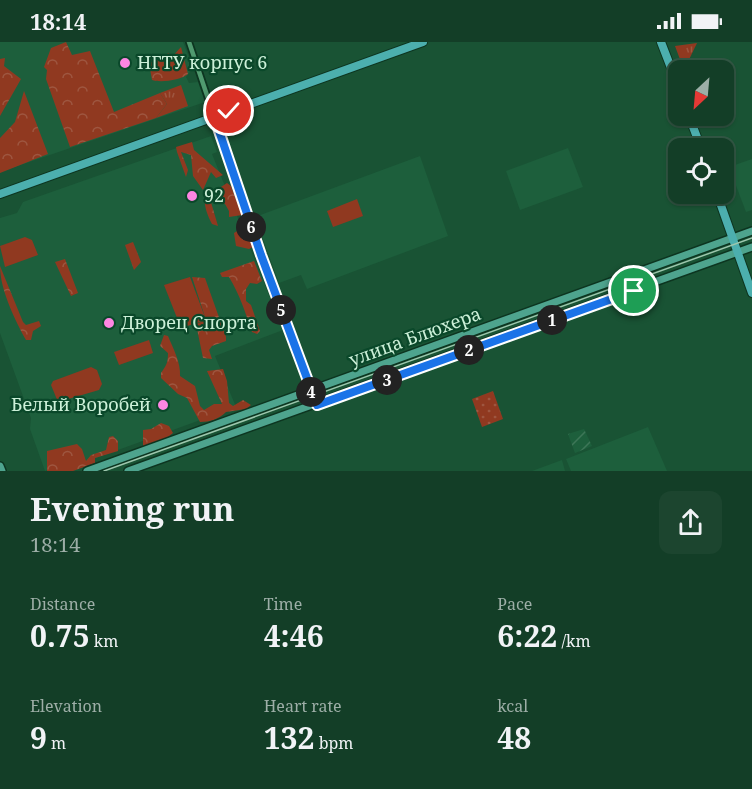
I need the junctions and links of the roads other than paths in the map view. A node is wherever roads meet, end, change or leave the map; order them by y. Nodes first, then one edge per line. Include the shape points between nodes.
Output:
1 (189, 42) edge
2 (423, 42) edge
3 (661, 42) edge
4 (668, 60) edge
5 (214, 116) junction
6 (0, 194) edge
7 (721, 204) edge
8 (752, 231) edge
9 (733, 238) junction
10 (752, 247) edge
11 (739, 252) junction
12 (752, 293) edge
13 (311, 390) junction
14 (317, 405) junction
15 (0, 466) edge
16 (2, 471) edge
17 (87, 471) edge
18 (128, 471) edge

1 - 5 street
2 - 5 main road
3 - 4 main road
5 - 6 main road
5 - 13 street
7 - 9 main road
8 - 9 street, улица Блюхера
9 - 11 main road
9 - 13 street, улица Блюхера
10 - 11 street, улица Блюхера
11 - 12 main road
11 - 14 street, улица Блюхера
13 - 14 street
13 - 17 street, улица Блюхера
14 - 18 street, улица Блюхера
15 - 16 street

